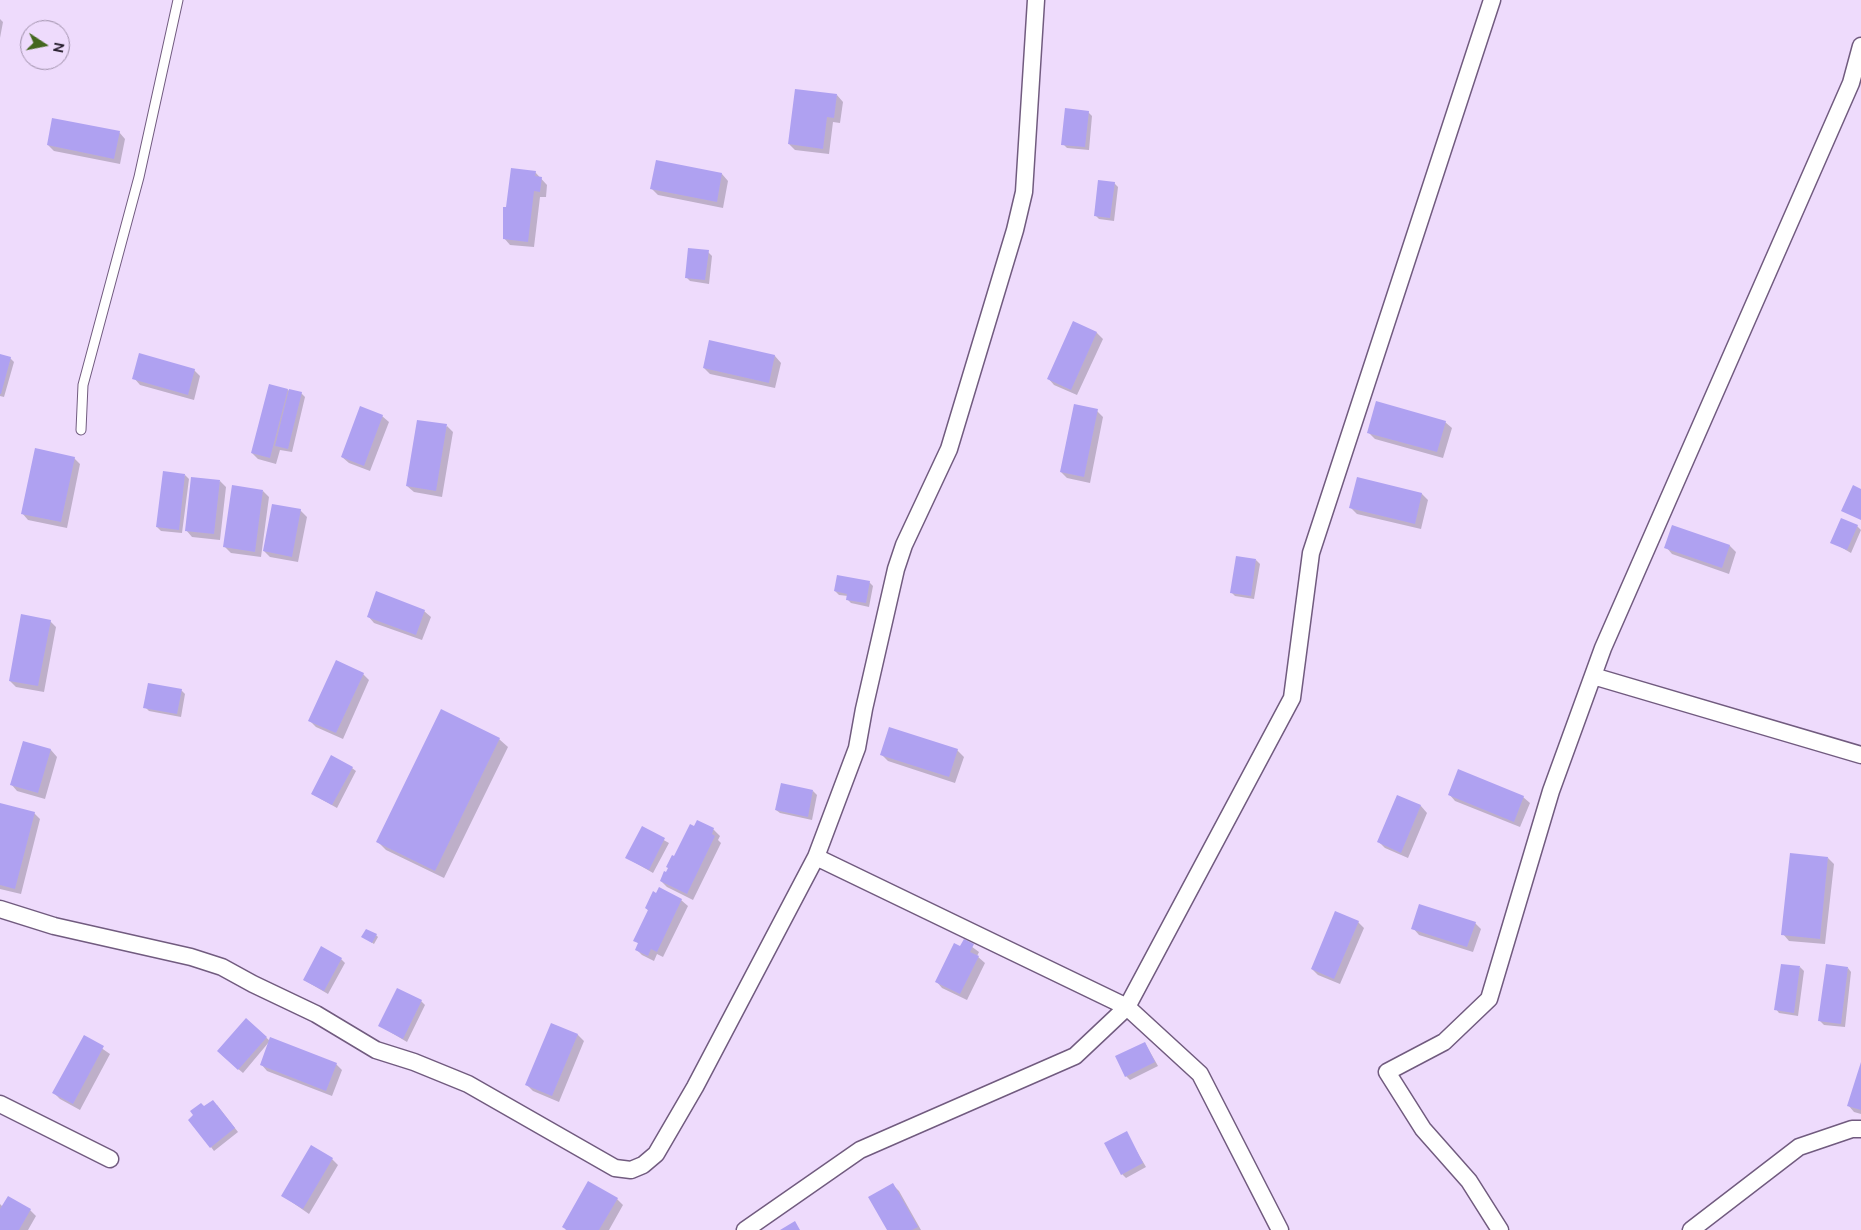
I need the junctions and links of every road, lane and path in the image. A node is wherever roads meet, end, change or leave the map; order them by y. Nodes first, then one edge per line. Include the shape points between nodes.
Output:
1 (178, 0) edge
2 (1036, 0) edge
3 (1492, 0) edge
4 (1861, 46) edge
5 (81, 430) dead end
6 (1593, 676) junction
7 (1861, 755) edge
8 (816, 857) junction
9 (0, 909) edge
10 (1128, 1007) junction
11 (0, 1104) edge
12 (1861, 1129) edge
13 (110, 1159) dead end
14 (745, 1230) edge
15 (1280, 1230) edge
16 (1500, 1230) edge
17 (1691, 1230) edge

1 - 5 lane via 139,177 83,385
2 - 8 street via 1024,192 1015,230 949,449 896,569 858,748
3 - 10 street via 1311,553 1292,698
4 - 6 street via 1851,83
6 - 7 street
6 - 16 street via 1551,791 1488,1000 1444,1042 1387,1072 1423,1129 1469,1180
8 - 9 street via 695,1087 656,1154 631,1170 616,1168 468,1084 376,1050 316,1014 222,967 54,926
8 - 10 street
10 - 14 street via 1075,1056 860,1150
10 - 15 street via 1200,1074
11 - 13 street
12 - 17 street via 1852,1129 1800,1147

